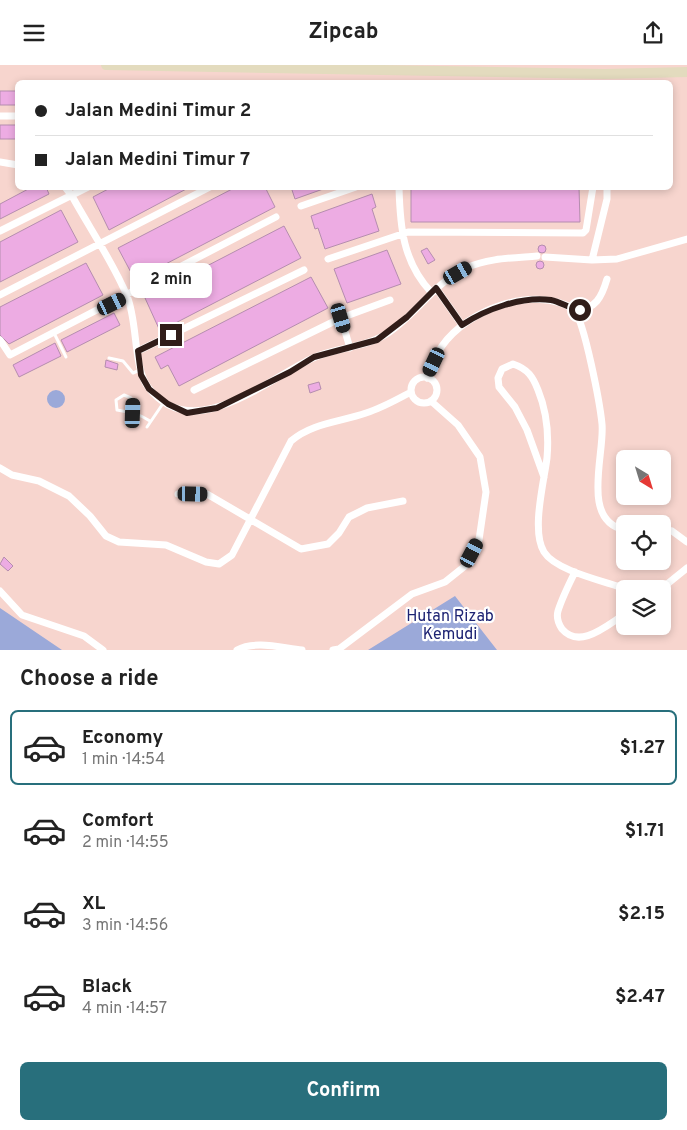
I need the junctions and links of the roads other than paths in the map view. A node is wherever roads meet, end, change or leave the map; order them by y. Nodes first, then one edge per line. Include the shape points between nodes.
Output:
1 (106, 65) edge
2 (327, 65) edge
3 (338, 69) junction
4 (687, 72) edge
5 (610, 74) edge
6 (0, 116) edge
7 (15, 116) edge
8 (0, 163) edge
9 (15, 165) edge
10 (67, 190) edge
11 (83, 190) edge
12 (204, 190) edge
13 (347, 190) edge
14 (399, 190) edge
15 (593, 190) edge
16 (607, 190) edge
17 (72, 196) junction
18 (301, 206) dead end
19 (276, 217) dead end
20 (0, 231) edge
21 (402, 234) junction
22 (687, 239) edge
23 (99, 245) junction
24 (537, 256) dead end
25 (545, 257) dead end
26 (328, 259) dead end
27 (592, 261) junction
28 (304, 270) dead end
29 (607, 279) dead end
30 (434, 290) junction
31 (0, 295) edge
32 (127, 296) junction
33 (390, 300) dead end
34 (574, 309) junction
35 (341, 318) junction
36 (462, 325) junction
37 (54, 333) junction
38 (0, 340) edge
39 (350, 348) junction
40 (138, 351) junction
41 (66, 357) dead end
42 (109, 358) dead end
43 (140, 370) junction
44 (427, 378) junction
45 (194, 390) dead end
46 (411, 392) junction
47 (164, 401) junction
48 (431, 401) junction
49 (133, 413) junction
50 (150, 421) junction
51 (147, 427) dead end
52 (0, 468) edge
53 (544, 477) junction
54 (178, 494) dead end
55 (403, 501) dead end
56 (252, 521) junction
57 (616, 528) edge
58 (671, 531) edge
59 (687, 542) edge
60 (687, 568) edge
61 (575, 571) junction
62 (671, 581) edge
63 (616, 585) edge
64 (0, 591) edge
65 (616, 620) edge
66 (103, 650) edge
67 (236, 650) edge
68 (302, 650) edge
69 (333, 650) edge

1 - 3 street
2 - 3 street
3 - 5 street
4 - 5 street
6 - 7 street
8 - 9 street
10 - 17 street
11 - 17 street
12 - 23 street
13 - 18 street
14 - 21 street
15 - 21 street via 586,230 581,233
16 - 27 street
17 - 20 street
17 - 23 street
19 - 32 street
21 - 26 street
21 - 30 street via 414,267
22 - 27 street via 617,259
23 - 31 street
23 - 32 street
24 - 30 street via 499,259 467,267
25 - 27 street
28 - 40 street
29 - 34 street via 602,297 594,305 587,309
30 - 36 street
30 - 39 street via 390,332 377,340
32 - 37 street
32 - 40 street
33 - 35 street
34 - 36 street via 539,299 507,305 476,316
34 - 57 street via 582,325 602,422 597,496 610,523
35 - 39 street
35 - 45 street
36 - 44 street via 442,346
37 - 38 street via 10,355
37 - 41 lane
39 - 47 street via 314,357 217,408 187,413
40 - 43 street
42 - 43 lane via 123,361 131,371
43 - 47 street via 149,389
44 - 46 street via 415,381
44 - 48 street via 437,388
46 - 48 street via 421,403
46 - 56 street via 365,414 302,432 291,441
47 - 50 lane
48 - 69 street via 458,425 480,457 486,492 479,540 465,566 445,582 412,594 339,649
49 - 49 lane via 117,410 116,399 124,395 131,398
49 - 50 lane
50 - 51 lane
52 - 56 street via 12,475 39,481 69,496 90,515 106,536 119,542 166,545 206,562 219,564 232,555
53 - 53 street via 548,431 543,402 532,377 523,367 514,364 502,369 499,387 527,430
53 - 61 street via 538,535 543,551 553,563
54 - 56 street via 207,494
55 - 56 street via 367,508 349,517 340,533 328,544 301,549
58 - 59 street
60 - 62 street
61 - 63 street
61 - 65 street via 557,612 558,622 568,636 585,639
64 - 66 street via 22,615 84,636
67 - 68 street via 258,645

